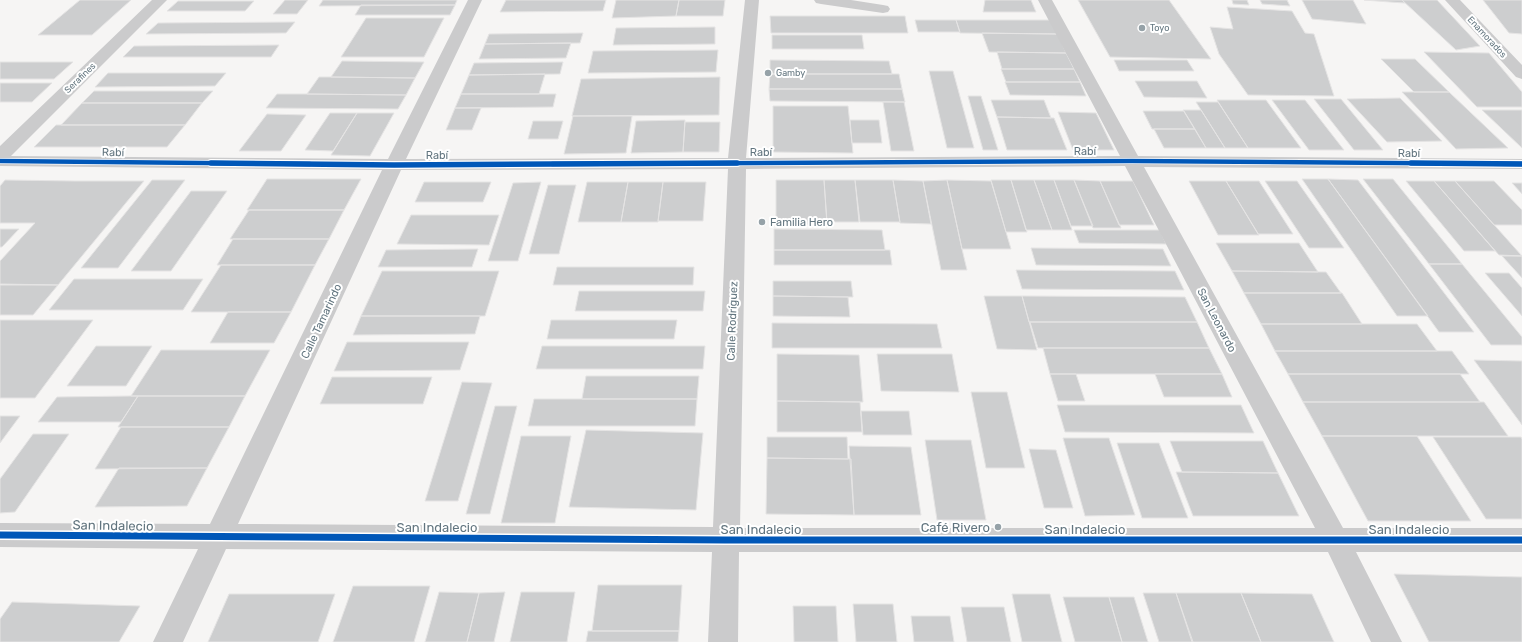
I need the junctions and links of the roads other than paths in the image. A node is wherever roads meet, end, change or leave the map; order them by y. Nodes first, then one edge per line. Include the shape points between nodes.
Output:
1 (160, 0) edge
2 (475, 0) edge
3 (752, 0) edge
4 (821, 0) edge
5 (1045, 0) edge
6 (1452, 0) edge
7 (883, 9) dead end
8 (1522, 74) edge
9 (0, 156) edge
10 (0, 161) edge
11 (1132, 161) junction
12 (737, 162) junction
13 (1522, 164) edge
14 (394, 165) junction
15 (0, 535) edge
16 (219, 537) junction
17 (1335, 539) junction
18 (725, 540) junction
19 (1522, 540) edge
20 (168, 642) edge
21 (723, 642) edge
22 (1387, 642) edge

1 - 9 street, Serafines
2 - 14 street, Calle Tamarindo
3 - 12 street, Calle Rodríguez
4 - 7 street
5 - 11 street, San Leonardo
6 - 8 street, Enamorados
10 - 14 street, Rabí
11 - 12 street, Rabí
11 - 13 street, Rabí
11 - 17 street, San Leonardo
12 - 14 street, Rabí
12 - 18 street, Calle Rodríguez
14 - 16 street, Calle Tamarindo
15 - 16 street, San Indalecio
16 - 18 street, San Indalecio
16 - 20 street, Calle Tamarindo
17 - 18 street, San Indalecio
17 - 19 street, San Indalecio
17 - 22 street, San Leonardo
18 - 21 street, Calle Rodríguez

